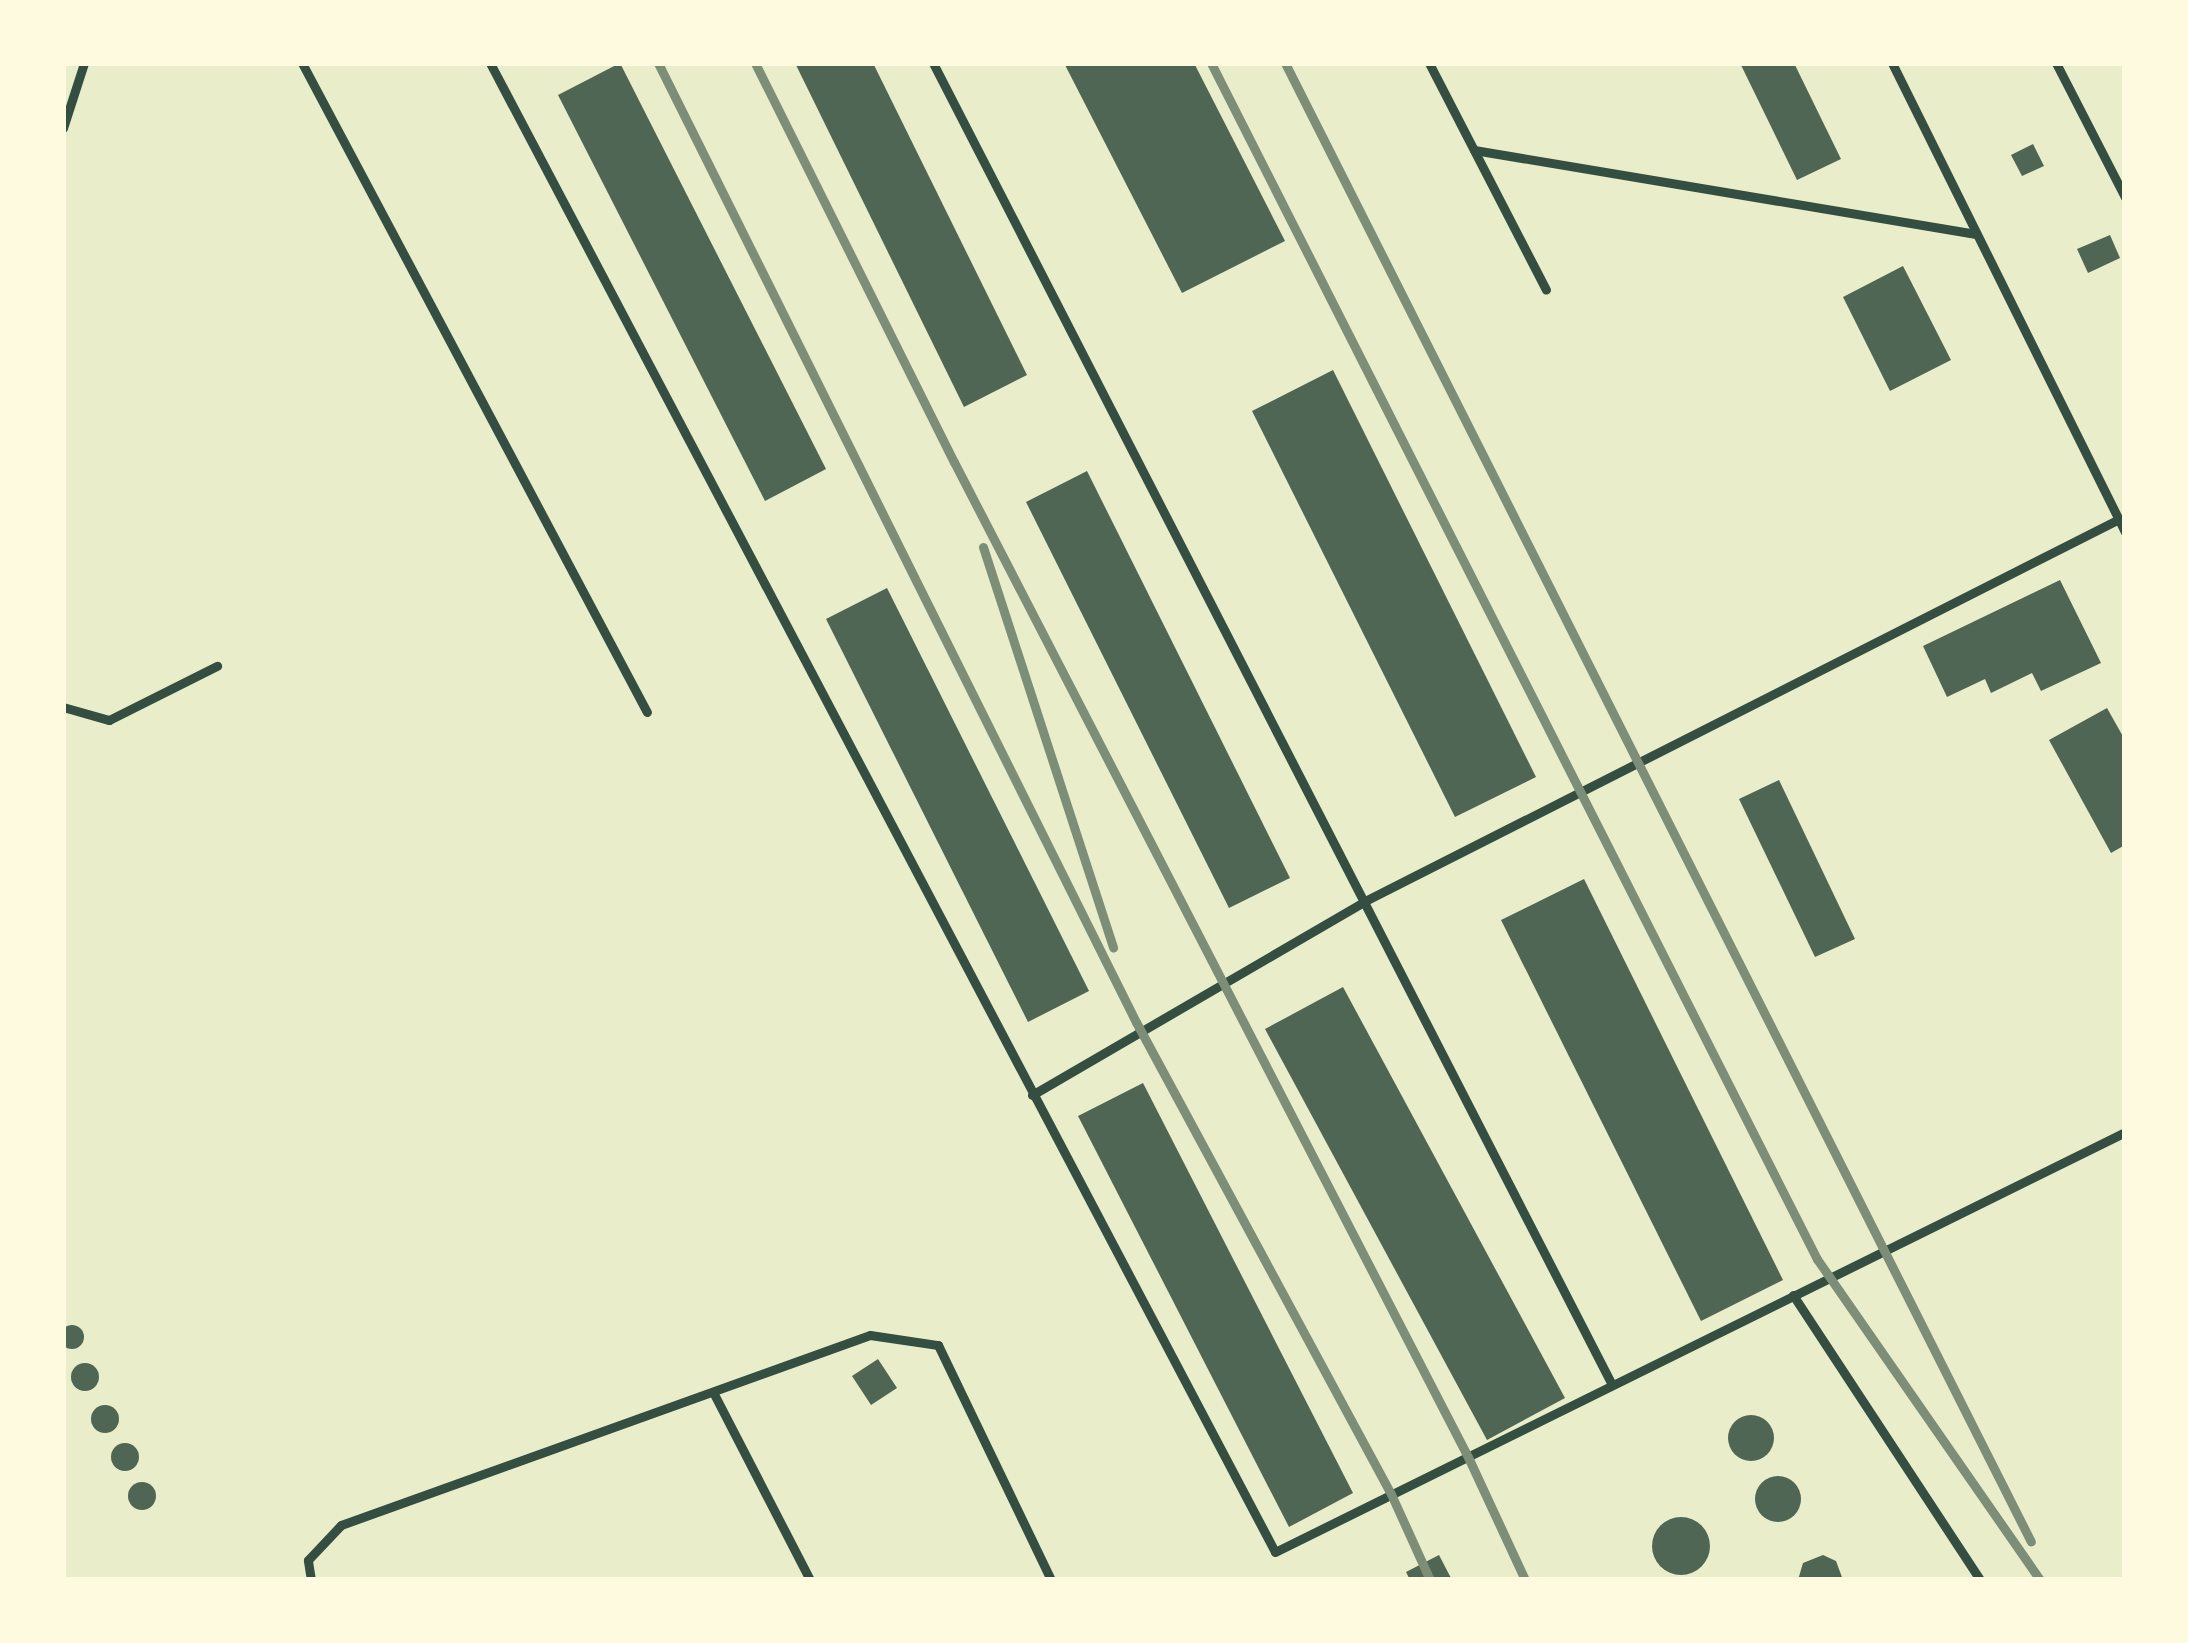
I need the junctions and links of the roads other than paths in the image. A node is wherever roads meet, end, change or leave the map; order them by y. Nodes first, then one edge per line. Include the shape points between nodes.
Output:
1 (84, 63) edge
2 (302, 63) edge
3 (490, 63) edge
4 (934, 63) edge
5 (1429, 63) edge
6 (1892, 63) edge
7 (2056, 63) edge
8 (63, 128) edge
9 (1474, 149) junction
10 (2125, 197) edge
11 (1976, 234) junction
12 (1546, 290) dead end
13 (2119, 519) junction
14 (2125, 532) edge
15 (218, 666) dead end
16 (63, 707) edge
17 (647, 712) dead end
18 (1363, 902) junction
19 (1032, 1095) junction
20 (2125, 1132) edge
21 (1793, 1295) junction
22 (1612, 1385) junction
23 (713, 1391) junction
24 (311, 1580) edge
25 (810, 1580) edge
26 (1051, 1580) edge
27 (1980, 1580) edge

1 - 8 lane
2 - 17 lane
3 - 19 lane
4 - 18 lane
5 - 9 lane
6 - 11 lane
7 - 10 lane
9 - 11 lane
9 - 12 lane
11 - 13 lane
13 - 14 lane
13 - 18 lane
15 - 16 lane via 109,720
18 - 19 lane
18 - 22 lane
19 - 22 lane via 1275,1552
20 - 21 lane
21 - 22 lane
21 - 27 lane
23 - 24 lane via 340,1525 308,1560
23 - 25 lane
23 - 26 lane via 870,1335 938,1345

